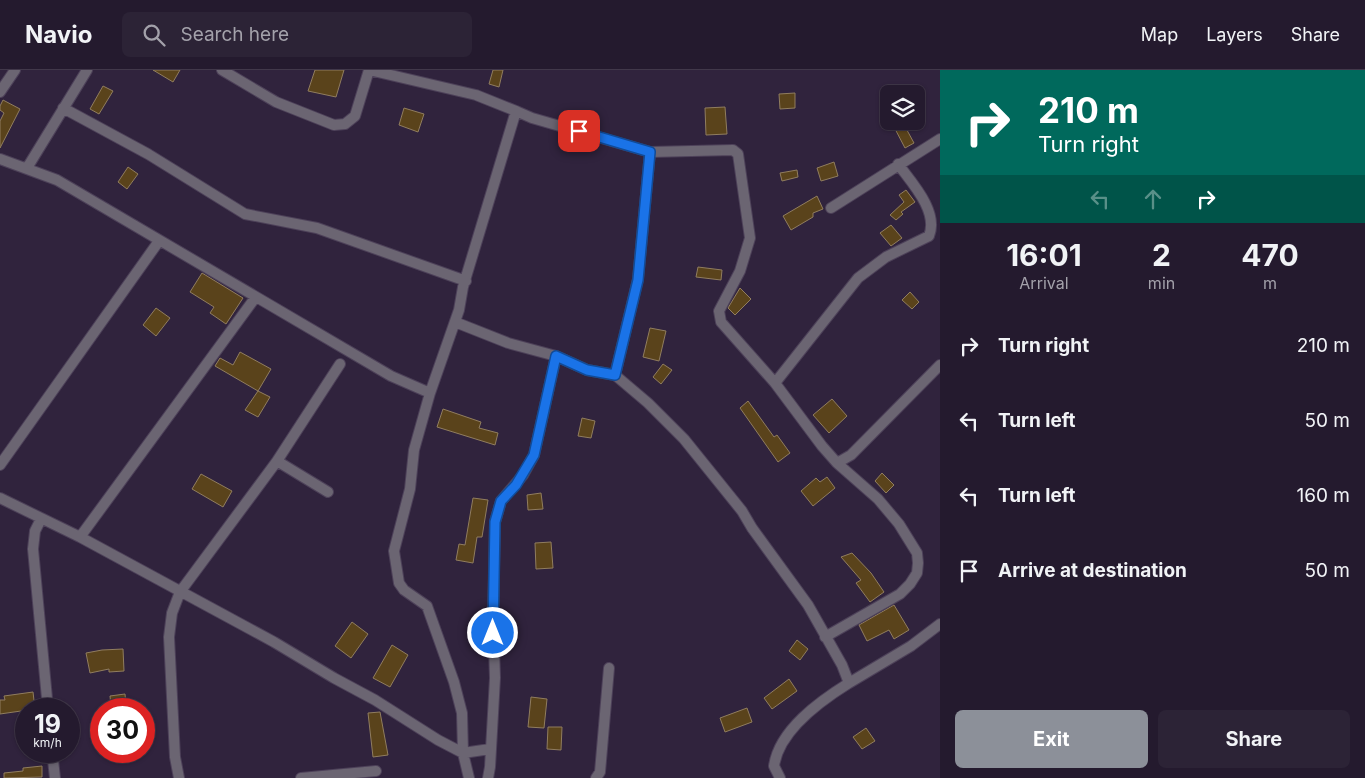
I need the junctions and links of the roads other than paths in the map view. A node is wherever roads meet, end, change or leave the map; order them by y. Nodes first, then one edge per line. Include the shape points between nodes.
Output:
1 (15, 70) edge
2 (88, 70) edge
3 (222, 70) edge
4 (369, 70) edge
5 (0, 92) edge
6 (63, 108) junction
7 (516, 111) junction
8 (940, 139) edge
9 (650, 152) junction
10 (0, 159) edge
11 (898, 164) junction
12 (27, 168) junction
13 (831, 208) dead end
14 (159, 241) junction
15 (466, 281) junction
16 (256, 298) junction
17 (455, 322) junction
18 (556, 356) junction
19 (340, 364) dead end
20 (940, 365) edge
21 (615, 375) junction
22 (775, 383) junction
23 (430, 393) junction
24 (277, 461) junction
25 (837, 463) junction
26 (0, 465) edge
27 (328, 492) dead end
28 (0, 498) edge
29 (41, 519) junction
30 (80, 537) junction
31 (180, 592) junction
32 (940, 624) edge
33 (825, 637) junction
34 (610, 668) dead end
35 (849, 683) junction
36 (47, 698) edge
37 (490, 749) junction
38 (463, 752) junction
39 (53, 763) edge
40 (376, 771) dead end
41 (55, 778) edge
42 (179, 778) edge
43 (301, 778) edge
44 (469, 778) edge
45 (488, 778) edge
46 (596, 778) edge
47 (780, 778) edge

1 - 5 street
2 - 6 street
3 - 4 street via 276,102 334,125 345,124 356,116
4 - 7 street via 476,95
6 - 12 street
6 - 15 street via 148,154 245,214 317,228
7 - 9 street
7 - 15 street
8 - 11 street
9 - 21 street via 638,280
9 - 22 street via 733,150 738,154 750,238 740,271 718,314 731,335
10 - 12 street
11 - 13 street
11 - 22 street via 928,207 929,236 886,257 858,278
12 - 14 street via 64,184
14 - 16 street
14 - 26 street
15 - 17 street
16 - 23 street via 311,327 390,376
16 - 30 street
17 - 18 street via 508,343
17 - 23 street
18 - 21 street via 587,370
18 - 37 street via 534,455 520,480 501,501 495,522 495,678
19 - 24 street
20 - 25 street via 851,455
21 - 33 street via 684,439 729,494 808,605
22 - 25 street
23 - 38 street via 414,450 410,489 394,551 395,568 401,586 428,610 460,703
24 - 27 street
24 - 31 street
25 - 33 street via 878,499 899,524 917,553 918,564 910,584 900,594
28 - 29 street
29 - 30 street
29 - 36 street via 35,530 33,549
30 - 31 street
31 - 38 street via 274,642
31 - 42 street via 172,613 169,637 175,758
32 - 35 street via 911,646
33 - 35 street
34 - 46 street via 600,772
35 - 47 street via 815,706 781,744 774,766
37 - 38 street
37 - 45 street
38 - 44 street
39 - 41 street
40 - 43 street

